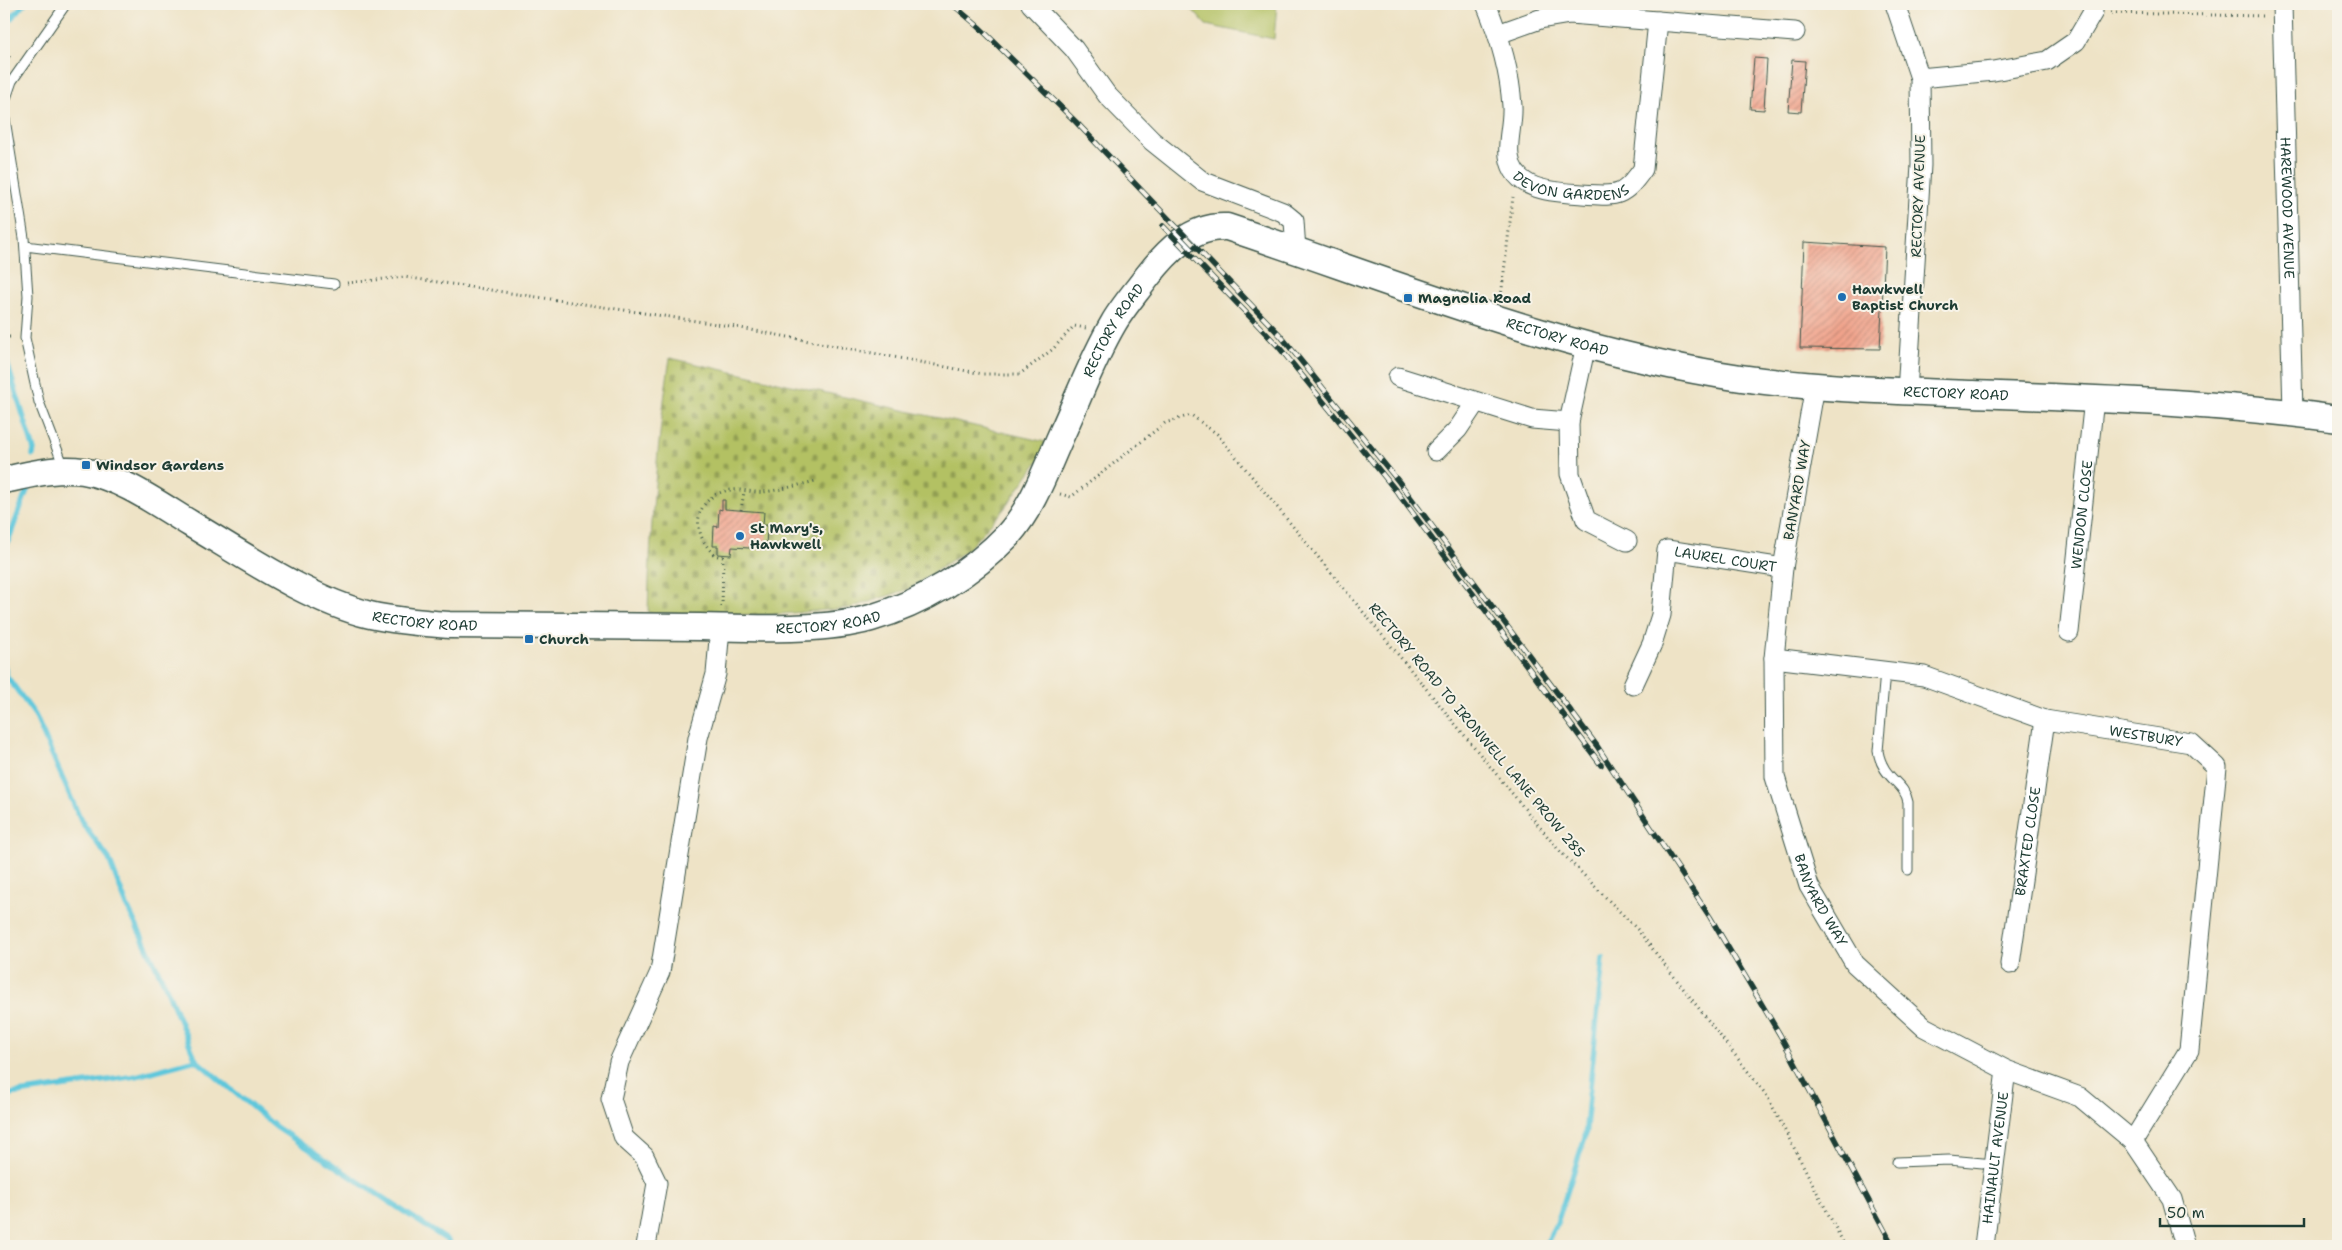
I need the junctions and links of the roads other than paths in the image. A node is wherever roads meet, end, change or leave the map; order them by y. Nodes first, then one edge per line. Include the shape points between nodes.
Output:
1 (66, 4) edge
2 (1031, 4) edge
3 (1486, 4) edge
4 (1895, 4) edge
5 (2093, 8) edge
6 (2282, 10) edge
7 (1658, 21) junction
8 (1795, 32) dead end
9 (1498, 34) junction
10 (1920, 78) junction
11 (4, 104) edge
12 (4, 113) edge
13 (25, 246) junction
14 (1296, 251) junction
15 (334, 284) road end
16 (1586, 345) junction
17 (1398, 378) dead end
18 (1815, 386) junction
19 (1907, 392) junction
20 (2094, 399) junction
21 (1476, 402) junction
22 (2293, 412) junction
23 (2338, 419) edge
24 (1569, 422) junction
25 (1436, 451) dead end
26 (65, 470) junction
27 (4, 480) edge
28 (1627, 541) dead end
29 (1784, 568) junction
30 (720, 628) junction
31 (2069, 632) dead end
32 (1774, 658) junction
33 (1885, 672) junction
34 (1633, 684) dead end
35 (2046, 720) junction
36 (1908, 870) dead end
37 (2010, 964) dead end
38 (2006, 1070) junction
39 (2132, 1141) junction
40 (1896, 1162) dead end
41 (1994, 1164) junction
42 (646, 1246) edge
43 (1984, 1246) edge
44 (2185, 1246) edge

1 - 11 lane via 12,81
2 - 14 street via 1074,49 1107,94 1152,141 1202,181 1283,212 1294,221
3 - 9 street, DEVON GARDENS
4 - 10 street, RECTORY AVENUE
5 - 10 street via 2076,40 2047,62
6 - 22 street, HAREWOOD AVENUE
7 - 8 street
7 - 9 street via 1570,14 1540,19
7 - 9 street, DEVON GARDENS via 1643,169 1631,186 1614,196 1547,191 1518,176 1509,155 1512,107
10 - 19 street, RECTORY AVENUE via 1921,165
12 - 13 lane
13 - 15 lane
13 - 26 lane via 28,296 25,338 39,402
14 - 16 street, RECTORY ROAD
14 - 30 street, RECTORY ROAD via 1227,227 1198,231 1171,250 1109,331 1022,517 985,557 934,592 870,618 842,623
16 - 18 street, RECTORY ROAD via 1740,378
16 - 24 street
17 - 21 street
18 - 19 street, RECTORY ROAD
18 - 29 street, BANYARD WAY
19 - 20 street, RECTORY ROAD
20 - 22 street, RECTORY ROAD
20 - 31 street, WENDON CLOSE
21 - 24 street via 1532,419
21 - 25 street via 1458,429
22 - 23 street, RECTORY ROAD
24 - 28 street via 1570,474 1586,520
26 - 27 street, RECTORY ROAD
26 - 30 street, RECTORY ROAD via 97,474 118,483 276,574 368,614 408,622 449,625
29 - 32 street, BANYARD WAY
29 - 34 street, LAUREL COURT via 1667,550 1661,615 1652,644
30 - 42 street via 716,674 698,738 660,972 620,1062 611,1099 624,1138 644,1156 657,1183
32 - 33 street, WESTBURY
32 - 38 street, BANYARD WAY via 1775,777 1809,886 1856,964 1924,1027
33 - 35 street, WESTBURY via 1924,676
33 - 36 lane via 1878,751 1887,775 1906,793
35 - 37 street, BRAXTED CLOSE
35 - 39 street, WESTBURY via 2191,743 2217,768 2189,1050
38 - 39 street, BANYARD WAY via 2080,1097
38 - 41 street, HAINAULT AVENUE
39 - 44 street, BANYARD WAY via 2172,1200
40 - 41 lane via 1949,1160
41 - 43 street, HAINAULT AVENUE

